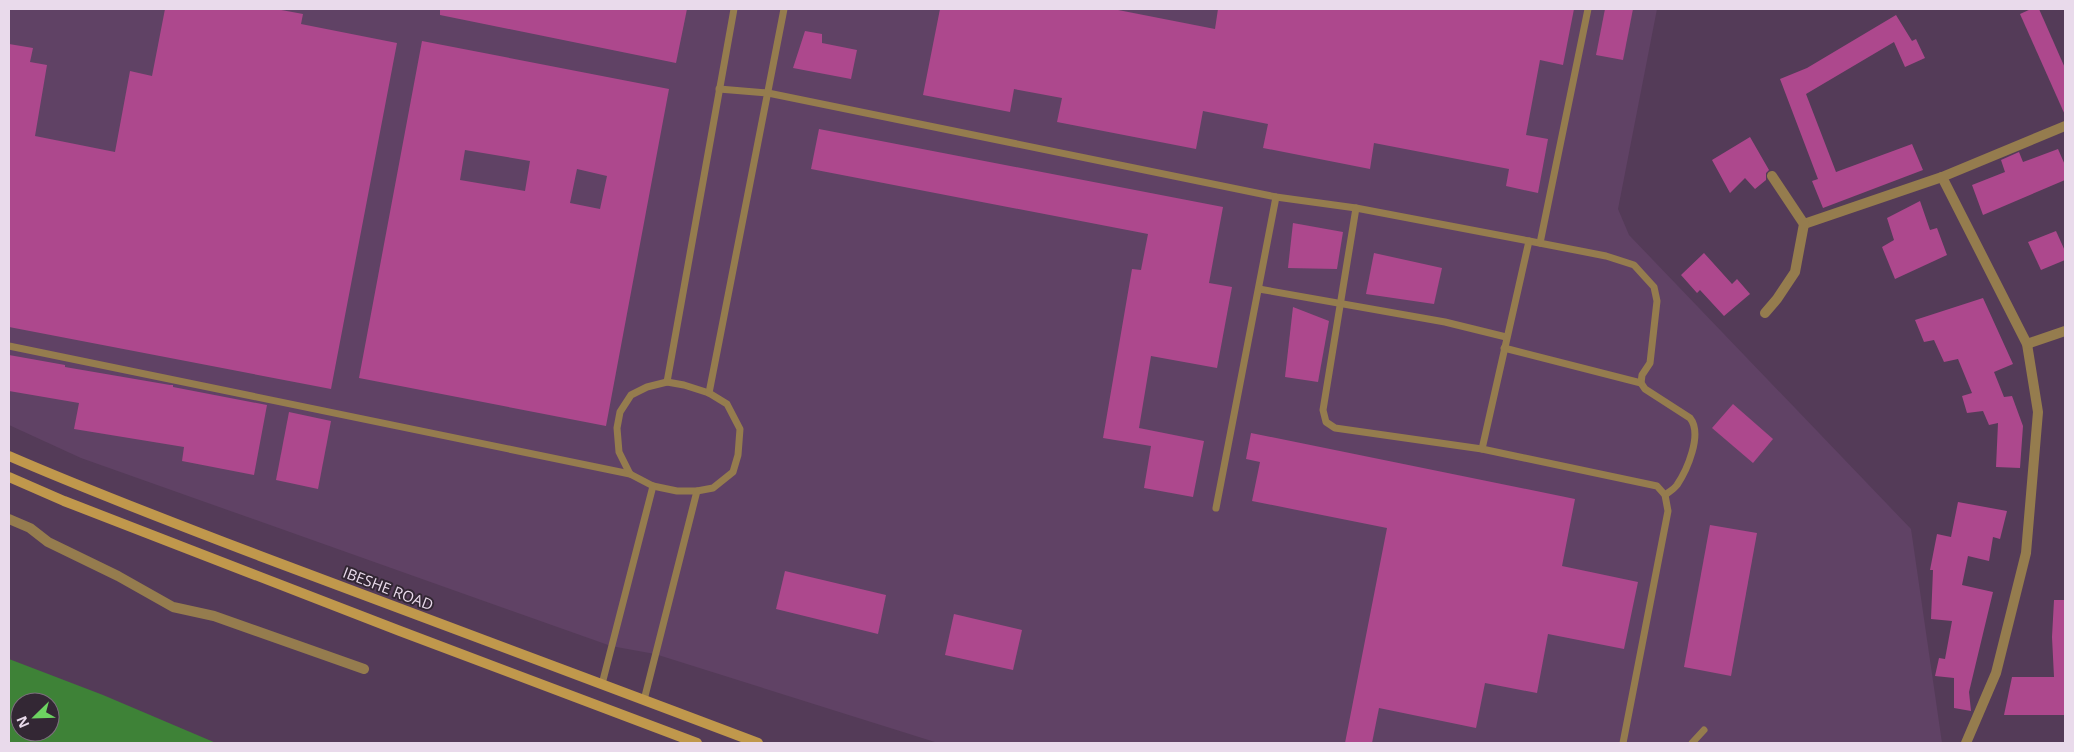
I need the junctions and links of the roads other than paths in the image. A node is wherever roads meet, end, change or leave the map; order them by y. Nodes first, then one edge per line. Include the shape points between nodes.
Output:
1 (734, 9) edge
2 (784, 9) edge
3 (1588, 9) edge
4 (719, 89) junction
5 (768, 93) junction
6 (2065, 126) edge
7 (1772, 176) dead end
8 (1942, 177) junction
9 (1276, 197) junction
10 (1356, 208) junction
11 (1804, 224) junction
12 (1529, 241) junction
13 (1540, 243) junction
14 (1259, 289) junction
15 (1340, 304) junction
16 (1764, 313) dead end
17 (2065, 331) edge
18 (1506, 337) junction
19 (2027, 344) junction
20 (9, 346) edge
21 (1504, 348) junction
22 (667, 382) junction
23 (1641, 383) junction
24 (709, 392) junction
25 (1482, 449) junction
26 (9, 456) edge
27 (630, 474) junction
28 (9, 477) edge
29 (653, 486) junction
30 (697, 491) junction
31 (1665, 495) junction
32 (1216, 508) dead end
33 (9, 519) edge
34 (364, 669) dead end
35 (602, 684) junction
36 (644, 700) junction
37 (1704, 730) dead end
38 (697, 743) edge
39 (758, 743) edge
40 (1623, 743) edge
41 (1692, 743) edge
42 (1966, 743) edge

1 - 4 lane
2 - 5 lane
3 - 13 lane
4 - 5 lane
4 - 22 lane
5 - 9 lane
5 - 24 lane
6 - 8 street
7 - 11 street
8 - 11 street
8 - 19 street
9 - 10 lane
9 - 14 lane
10 - 12 lane
10 - 15 lane
11 - 16 street via 1794,272 1777,300
12 - 13 lane
12 - 18 lane
13 - 23 lane via 1634,265 1654,287 1657,301 1653,345 1650,363
14 - 15 lane
14 - 32 lane
15 - 18 lane via 1445,322
15 - 25 lane via 1322,410 1326,422 1335,428
17 - 19 street
18 - 21 lane
19 - 42 street via 2038,412 2026,553 1996,673
20 - 27 lane
21 - 23 lane
21 - 25 lane
22 - 24 lane
22 - 27 lane via 631,395 620,412 617,428 619,452
23 - 31 lane via 1694,422 1696,433 1692,455 1676,487
24 - 30 lane via 727,404 740,429 738,455 733,472 713,488
25 - 31 lane via 1657,486
26 - 35 main road, IBESHE ROAD via 297,570
27 - 29 lane
28 - 38 main road via 400,631
29 - 30 lane
29 - 35 lane
30 - 36 lane
31 - 40 lane via 1668,512
33 - 34 street via 173,607 214,616
35 - 36 main road, IBESHE ROAD
36 - 39 main road, IBESHE ROAD
37 - 41 lane

